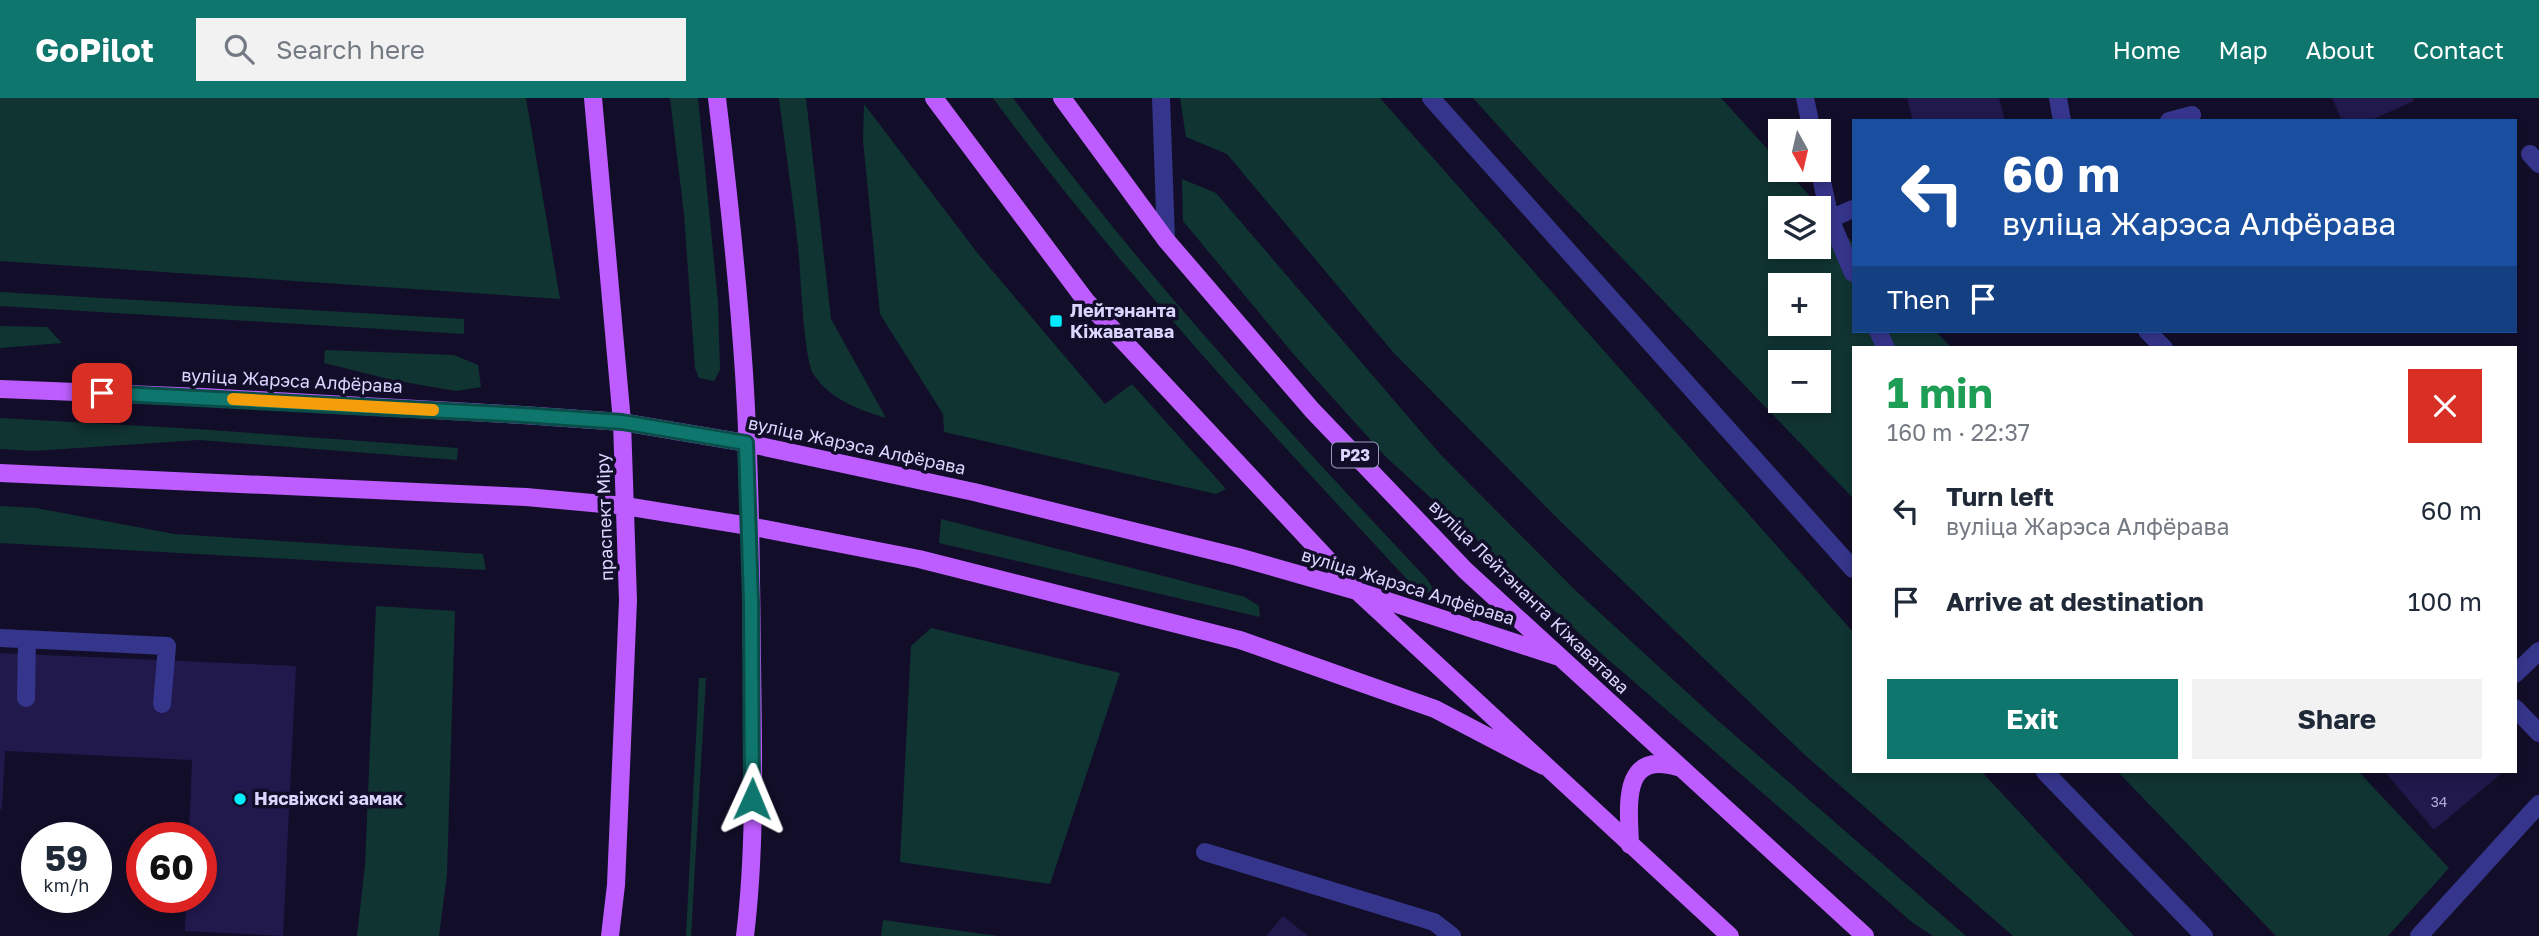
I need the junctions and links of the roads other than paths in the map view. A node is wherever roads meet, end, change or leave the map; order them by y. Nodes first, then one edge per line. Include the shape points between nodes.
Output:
1 (593, 98) edge
2 (717, 98) edge
3 (934, 98) edge
4 (1062, 98) edge
5 (1161, 98) edge
6 (1431, 98) edge
7 (1805, 98) edge
8 (2058, 98) edge
9 (2192, 115) dead end
10 (1809, 119) edge
11 (2062, 119) edge
12 (2177, 119) edge
13 (1852, 209) edge
14 (1831, 219) edge
15 (1831, 221) edge
16 (1166, 240) junction
17 (1852, 271) edge
18 (2149, 333) edge
19 (2162, 346) edge
20 (0, 389) edge
21 (622, 422) junction
22 (746, 443) junction
23 (0, 473) edge
24 (625, 506) junction
25 (749, 526) junction
26 (1852, 568) edge
27 (1357, 591) junction
28 (0, 638) edge
29 (27, 639) junction
30 (2539, 651) edge
31 (1559, 657) junction
32 (2517, 672) edge
33 (26, 698) dead end
34 (162, 704) dead end
35 (2517, 710) edge
36 (2539, 733) edge
37 (1544, 766) junction
38 (1678, 766) junction
39 (2046, 773) edge
40 (2539, 804) edge
41 (1630, 845) junction
42 (1205, 852) dead end
43 (610, 936) edge
44 (745, 936) edge
45 (1452, 936) edge
46 (1730, 936) edge
47 (1865, 936) edge
48 (2204, 936) edge
49 (2419, 936) edge

1 - 21 main road, праспект Міру
2 - 22 main road via 744,373
3 - 27 main road via 1086,302
4 - 16 main road, вуліца Лейтэнанта Кіжаватава / Р23
5 - 16 street
6 - 26 street
7 - 10 street
8 - 11 street
9 - 12 street
13 - 14 street
15 - 17 street
16 - 31 main road, вуліца Лейтэнанта Кіжаватава / Р23 via 1312,410 1466,571
18 - 19 street
20 - 21 main road, вуліца Жарэса Алфёрава
21 - 22 main road, вуліца Жарэса Алфёрава
21 - 24 main road, праспект Міру
22 - 25 main road
22 - 27 main road, вуліца Жарэса Алфёрава via 1056,512
23 - 24 main road via 526,497
24 - 25 main road
24 - 43 main road, праспект Міру via 628,600
25 - 37 main road via 932,562 1240,640 1436,709
25 - 44 main road via 753,750
27 - 31 main road, вуліца Жарэса Алфёрава
27 - 37 main road
28 - 29 street
29 - 33 street
29 - 34 street via 167,646
30 - 32 street
31 - 38 main road, вуліца Лейтэнанта Кіжаватава / Р23
35 - 36 street
37 - 41 main road
38 - 41 main road via 1651,764 1636,773 1630,788
38 - 47 main road, вуліца Лейтэнанта Кіжаватава / Р23
39 - 48 street
40 - 49 street
41 - 46 main road
42 - 45 street via 1434,922

